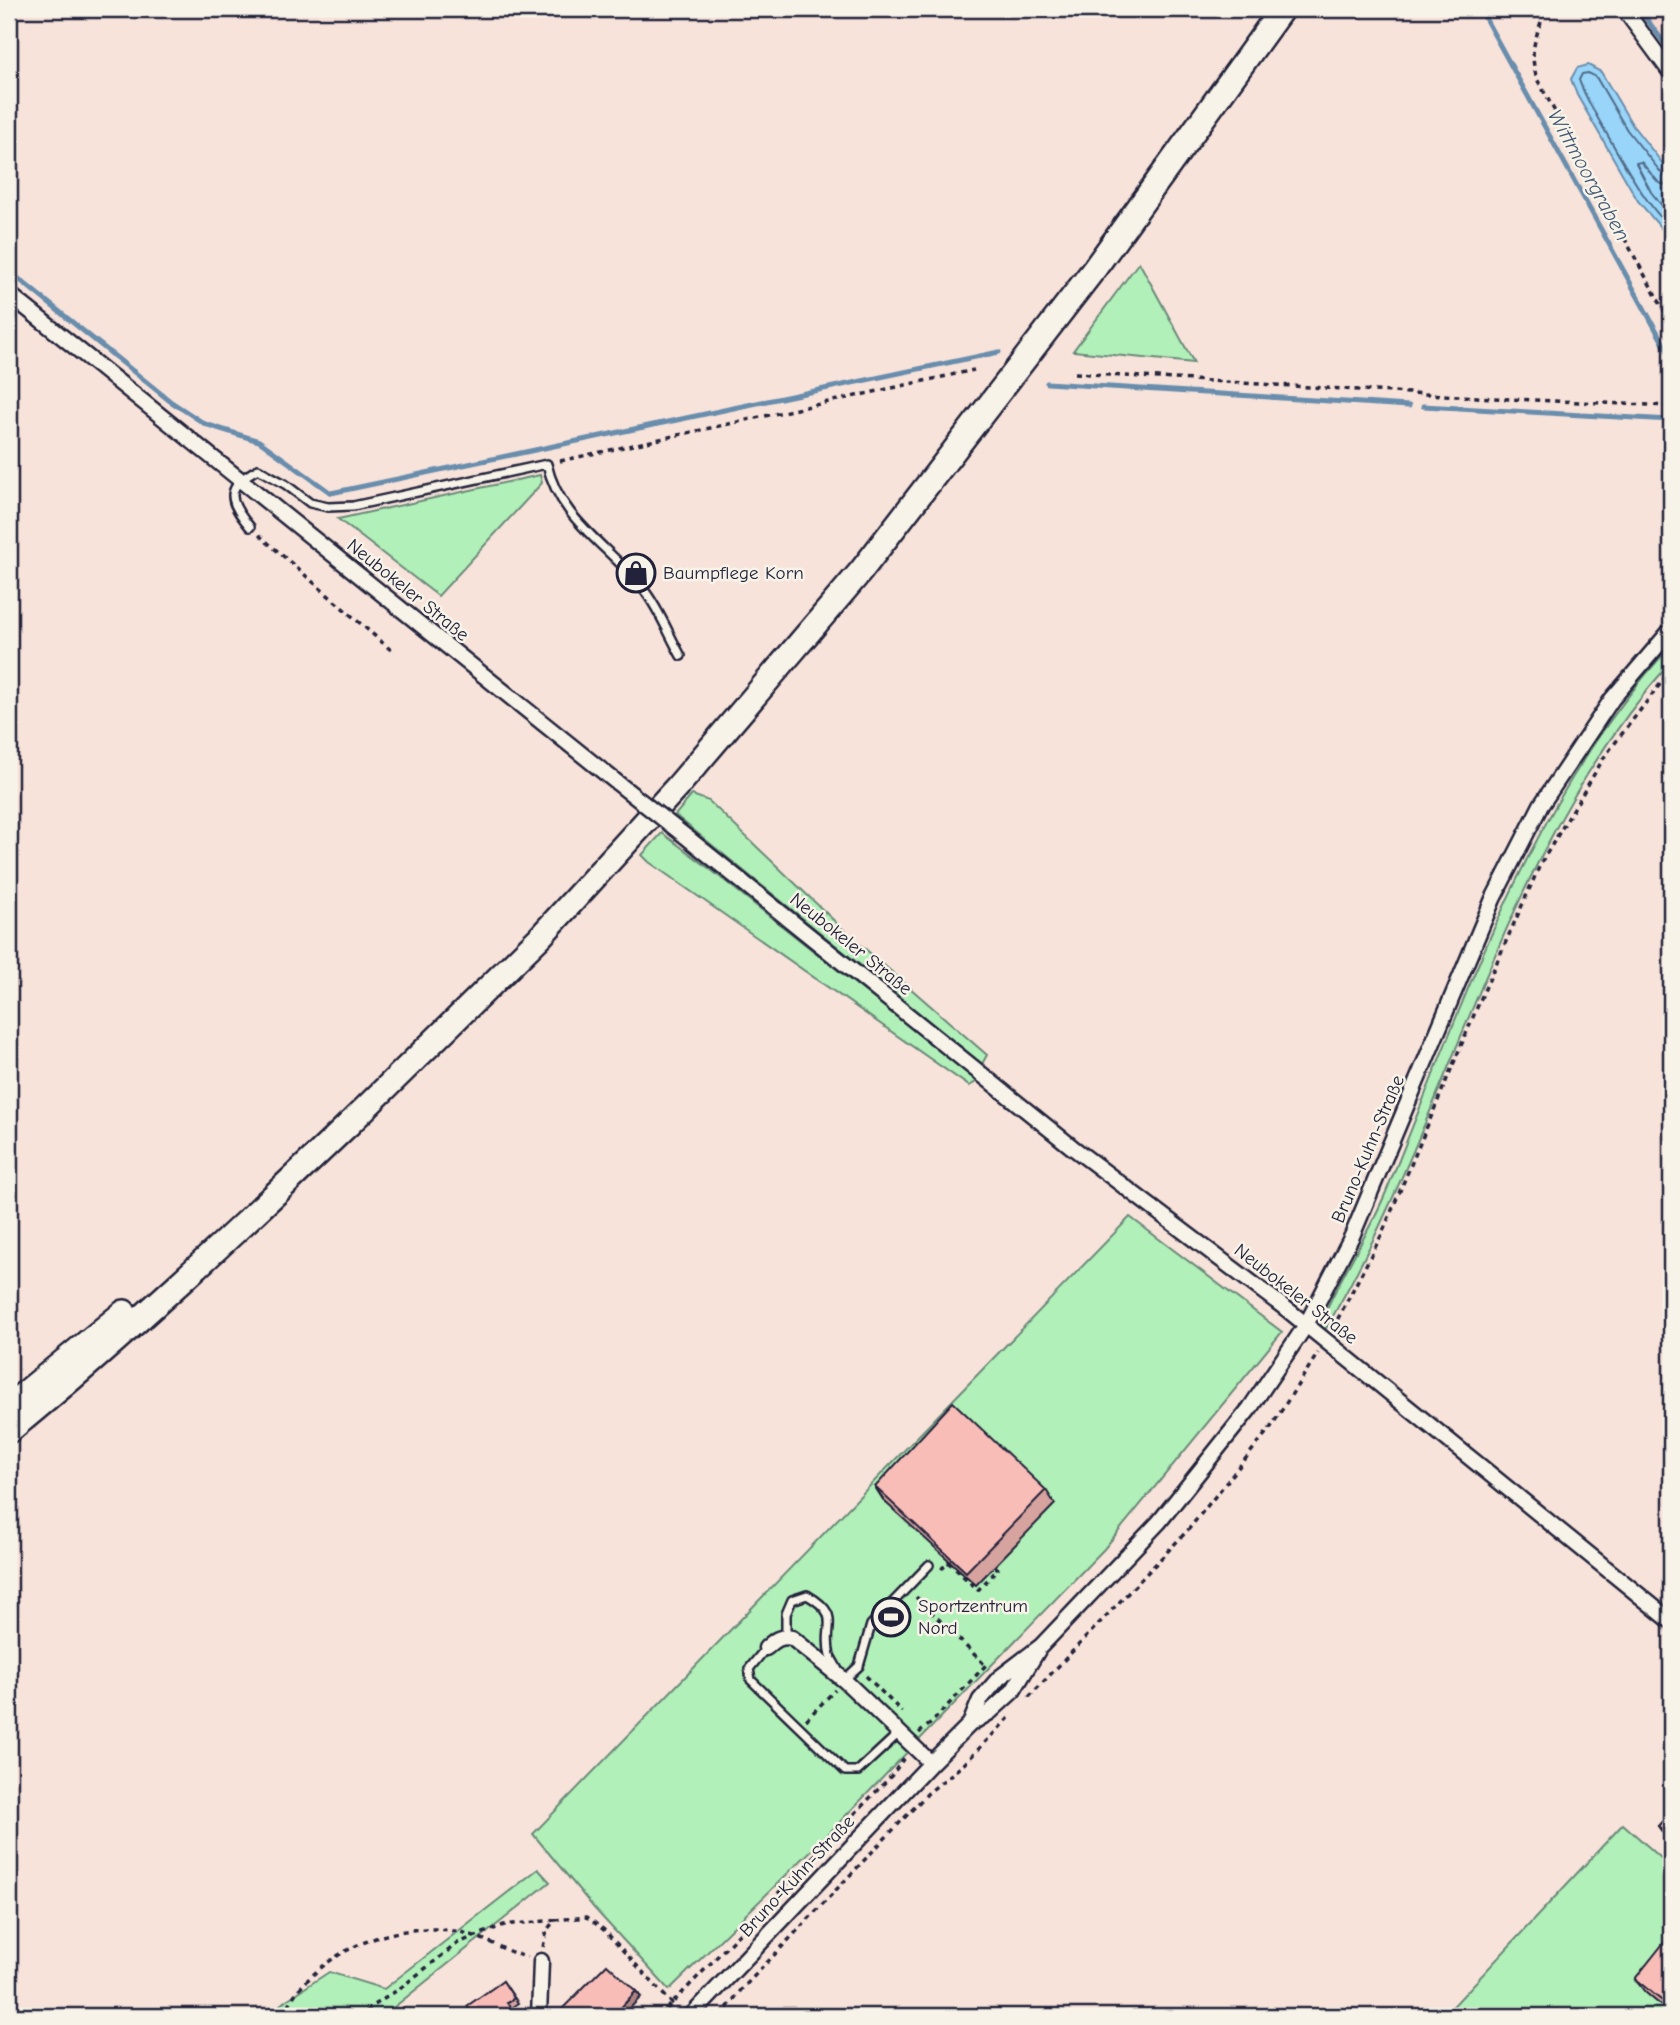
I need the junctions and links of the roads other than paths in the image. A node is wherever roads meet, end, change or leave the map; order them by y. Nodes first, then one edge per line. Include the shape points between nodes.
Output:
1 (1282, 9) edge
2 (1624, 9) edge
3 (1671, 73) edge
4 (9, 294) edge
5 (239, 479) junction
6 (250, 527) road end
7 (1671, 630) edge
8 (681, 656) dead end
9 (349, 1124) junction
10 (1306, 1325) junction
11 (9, 1406) edge
12 (9, 1431) edge
13 (933, 1564) road end
14 (1671, 1621) edge
15 (786, 1636) junction
16 (766, 1648) joint
17 (844, 1680) junction
18 (899, 1733) junction
19 (931, 1763) junction
20 (541, 1961) road end
21 (539, 2016) edge
22 (691, 2016) edge

1 - 9 main road via 1087,278 861,571 678,786 541,936
2 - 3 street
4 - 5 street, Neubokeler Straße
5 - 6 lane via 232,493 236,511
5 - 8 lane via 258,469 310,503 354,506 547,464 569,514 644,590
5 - 10 street, Neubokeler Straße, bridge via 1072,1147
7 - 10 street, Bruno-Kuhn-Straße via 1612,699 1541,805 1493,899 1352,1236
9 - 11 main road
9 - 12 main road via 255,1214
10 - 14 street, Neubokeler Straße
10 - 19 street, Bruno-Kuhn-Straße via 1250,1408 1159,1522 1041,1646 1013,1690
13 - 17 lane via 871,1625 859,1666
15 - 16 street
15 - 17 street
15 - 17 lane via 786,1614 792,1600 807,1595 821,1604 830,1620 830,1654
16 - 18 lane via 749,1669 751,1681 845,1770 858,1771
17 - 18 street
18 - 19 street
19 - 22 street, Bruno-Kuhn-Straße
20 - 21 street

